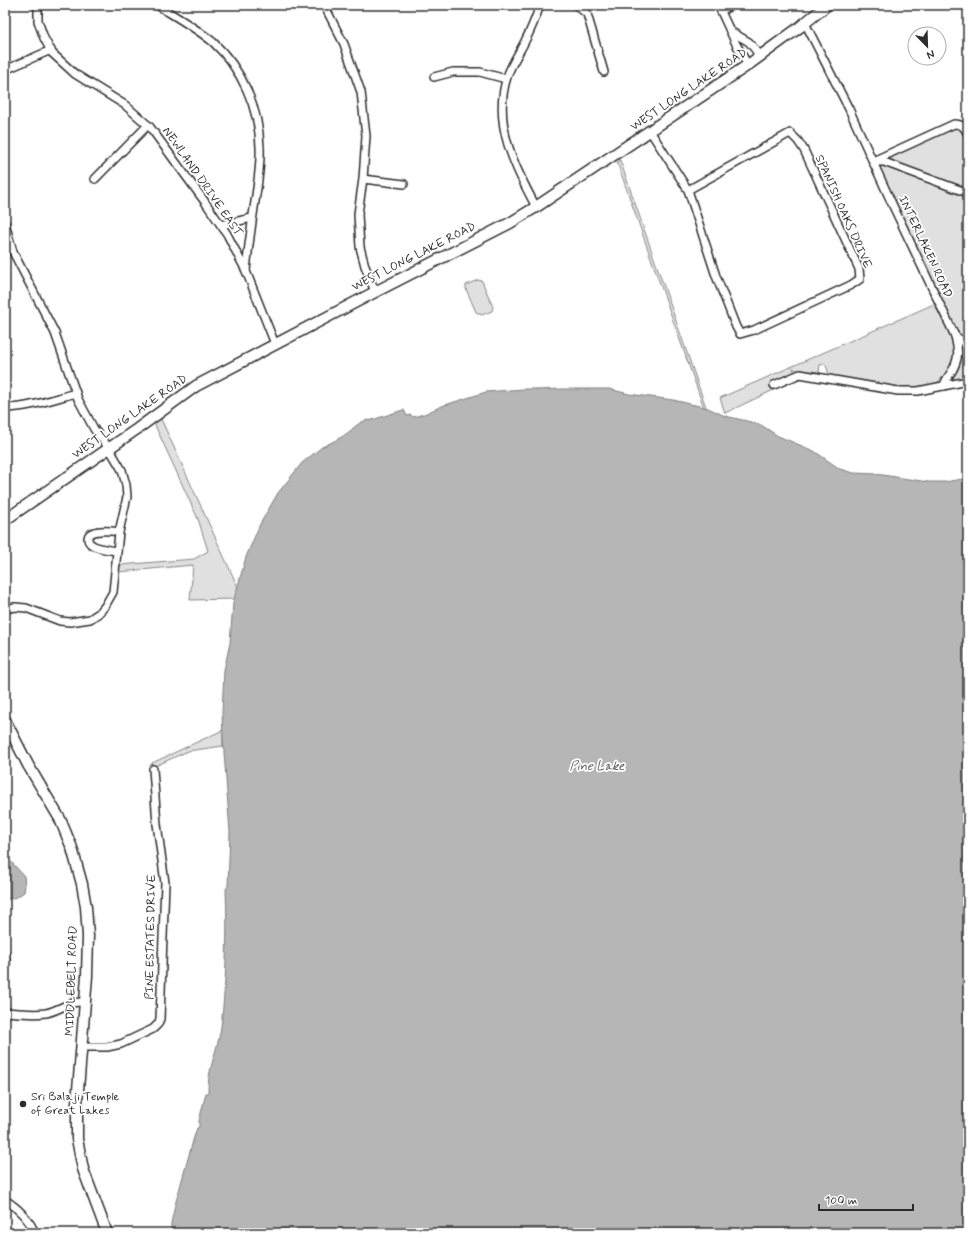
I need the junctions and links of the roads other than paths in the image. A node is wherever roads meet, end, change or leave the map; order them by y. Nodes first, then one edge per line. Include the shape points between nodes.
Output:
1 (38, 5) edge
2 (157, 5) edge
3 (324, 5) edge
4 (540, 5) edge
5 (576, 5) edge
6 (732, 5) edge
7 (827, 5) edge
8 (720, 8) edge
9 (805, 23) junction
10 (730, 31) junction
11 (51, 50) junction
12 (761, 57) junction
13 (748, 65) junction
14 (5, 70) edge
15 (604, 72) dead end
16 (434, 77) dead end
17 (506, 79) junction
18 (148, 125) junction
19 (650, 131) junction
20 (968, 134) edge
21 (873, 162) junction
22 (95, 179) dead end
23 (363, 179) junction
24 (404, 184) dead end
25 (688, 190) junction
26 (968, 193) edge
27 (536, 207) junction
28 (252, 218) junction
29 (5, 223) edge
30 (221, 225) junction
31 (246, 271) junction
32 (375, 292) junction
33 (955, 336) junction
34 (275, 344) junction
35 (968, 345) edge
36 (968, 381) edge
37 (774, 385) dead end
38 (944, 386) junction
39 (76, 393) junction
40 (5, 408) edge
41 (109, 448) junction
42 (5, 520) edge
43 (119, 532) junction
44 (117, 551) junction
45 (5, 609) edge
46 (5, 720) edge
47 (153, 769) dead end
48 (5, 954) edge
49 (5, 984) edge
50 (85, 1002) junction
51 (5, 1012) edge
52 (82, 1047) junction
53 (5, 1200) edge
54 (35, 1233) edge
55 (107, 1233) edge

1 - 11 street, NEWLAND DRIVE EAST via 38,21
2 - 28 street via 213,43 233,65 248,90 257,118 260,148
3 - 23 street via 344,44 361,92 366,136
4 - 17 street
5 - 15 street via 587,14
6 - 8 street
7 - 9 main road, WEST LONG LAKE ROAD
8 - 10 street
9 - 12 main road, WEST LONG LAKE ROAD
9 - 21 street, INTERLAKEN ROAD
10 - 12 street via 749,42
10 - 13 street
11 - 14 street
11 - 18 street, NEWLAND DRIVE EAST via 75,74 125,105
12 - 13 main road, WEST LONG LAKE ROAD
13 - 19 main road, WEST LONG LAKE ROAD
16 - 17 street via 454,72 480,72
17 - 27 street via 502,122 506,143
18 - 22 street
18 - 30 street, NEWLAND DRIVE EAST via 179,164
19 - 25 street, SPANISH OAKS DRIVE
19 - 27 main road, WEST LONG LAKE ROAD
20 - 21 street via 965,127 954,124
21 - 26 street via 884,162
21 - 33 street, INTERLAKEN ROAD
23 - 24 street
23 - 32 street via 358,214 360,247
25 - 25 street, SPANISH OAKS DRIVE via 716,276 740,334 754,330 860,279 859,269 804,150 790,133
27 - 32 main road, WEST LONG LAKE ROAD via 510,223
28 - 30 street
28 - 31 street
29 - 39 street via 13,252 55,333
30 - 31 street, NEWLAND DRIVE EAST
31 - 34 street, NEWLAND DRIVE EAST
32 - 34 main road, WEST LONG LAKE ROAD
33 - 35 street
33 - 38 street, INTERLAKEN ROAD via 959,350
34 - 41 main road, WEST LONG LAKE ROAD via 196,386
36 - 38 street
37 - 38 street via 800,374 898,391 918,391
39 - 40 street
39 - 41 street via 94,429
41 - 42 main road, WEST LONG LAKE ROAD
41 - 43 street via 122,470 126,485 127,497
43 - 44 street
43 - 44 street via 91,533 88,539 93,546
44 - 45 street via 113,592 105,606 90,619 65,622 26,608
46 - 50 main road, MIDDLEBELT ROAD via 60,818 79,869 87,923
47 - 52 street, PINE ESTATES DRIVE via 165,884 160,1019 153,1030 121,1044
48 - 49 street
50 - 51 street via 77,1001 38,1014
50 - 52 main road, MIDDLEBELT ROAD
52 - 55 main road, MIDDLEBELT ROAD via 77,1118 78,1148 86,1179
53 - 54 street via 21,1212

